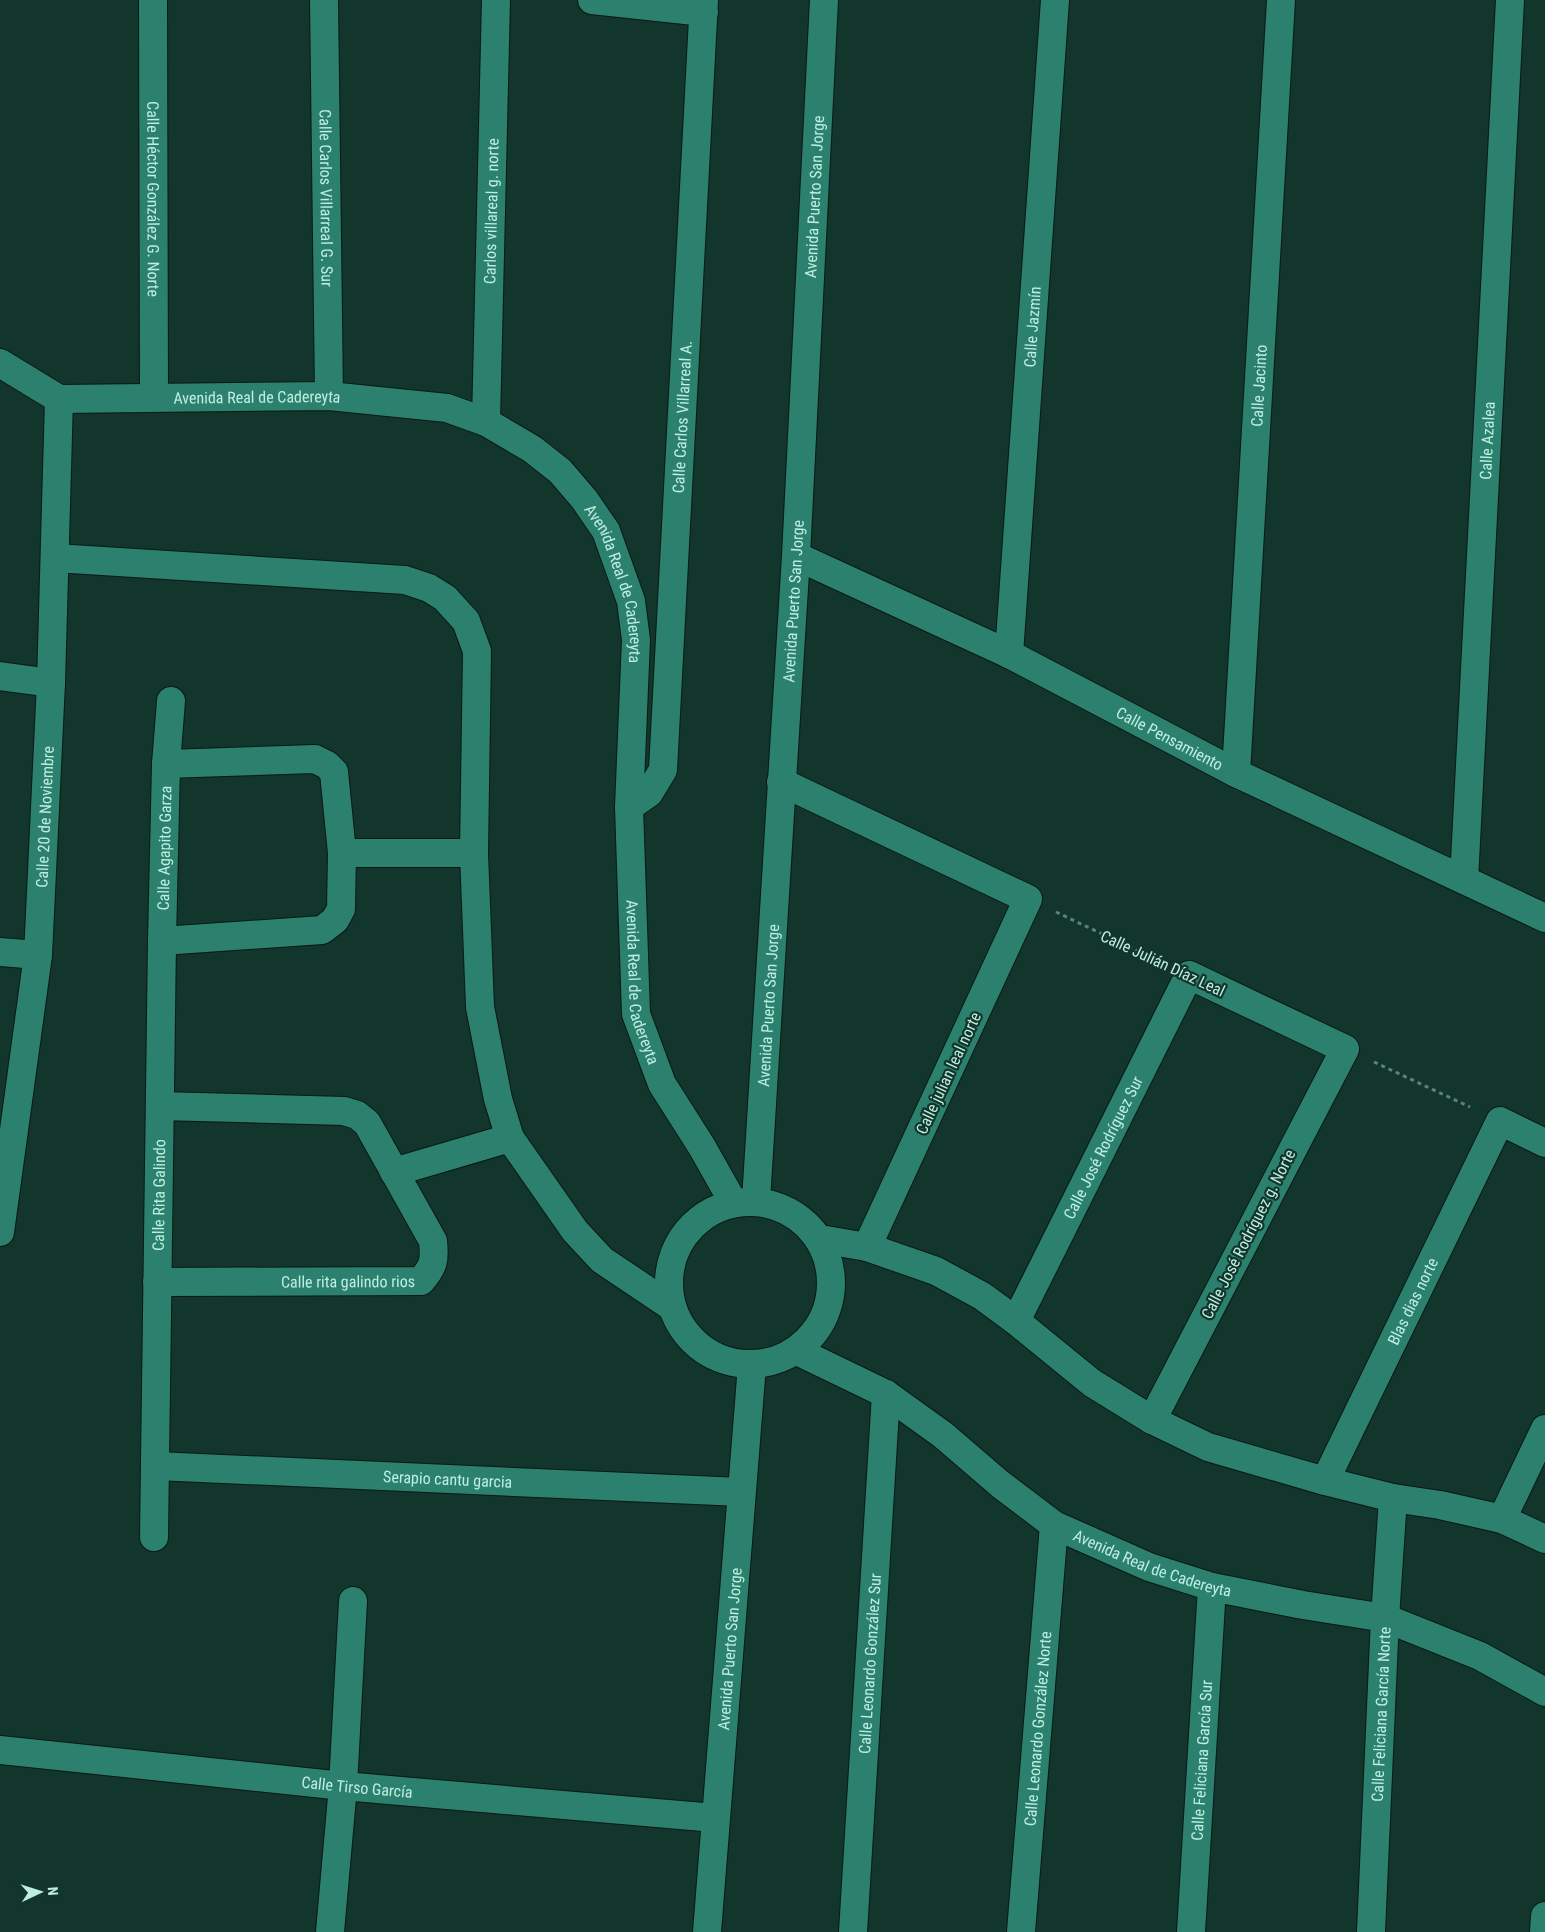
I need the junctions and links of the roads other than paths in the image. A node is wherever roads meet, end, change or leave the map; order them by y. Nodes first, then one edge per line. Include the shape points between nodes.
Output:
1 (153, 0) edge
2 (324, 0) edge
3 (496, 0) edge
4 (592, 0) edge
5 (824, 0) edge
6 (1055, 0) edge
7 (1282, 0) edge
8 (1510, 0) edge
9 (704, 6) edge
10 (0, 363) edge
11 (329, 396) junction
12 (154, 397) junction
13 (59, 399) junction
14 (486, 422) junction
15 (796, 556) junction
16 (55, 558) junction
17 (1009, 654) junction
18 (0, 676) edge
19 (51, 683) junction
20 (172, 702) dead end
21 (166, 764) junction
22 (1236, 773) junction
23 (781, 782) junction
24 (629, 806) junction
25 (342, 853) junction
26 (474, 853) junction
27 (1464, 880) junction
28 (1545, 918) edge
29 (162, 941) junction
30 (0, 952) edge
31 (38, 955) junction
32 (1189, 975) joint
33 (1345, 1048) joint
34 (160, 1106) junction
35 (510, 1138) junction
36 (1545, 1143) edge
37 (394, 1172) junction
38 (744, 1201) junction
39 (0, 1225) edge
40 (0, 1232) edge
41 (820, 1239) junction
42 (867, 1247) junction
43 (157, 1282) junction
44 (672, 1307) junction
45 (1016, 1321) junction
46 (797, 1351) junction
47 (752, 1365) junction
48 (886, 1394) junction
49 (1152, 1420) junction
50 (1545, 1429) edge
51 (156, 1466) junction
52 (1324, 1481) junction
53 (741, 1492) junction
54 (1393, 1498) junction
55 (1502, 1519) junction
56 (1054, 1525) junction
57 (154, 1537) dead end
58 (1545, 1539) edge
59 (1212, 1587) junction
60 (353, 1601) dead end
61 (1385, 1618) junction
62 (1545, 1692) edge
63 (0, 1750) edge
64 (343, 1786) junction
65 (716, 1818) junction
66 (1545, 1916) edge
67 (330, 1932) edge
68 (707, 1932) edge
69 (853, 1932) edge
70 (1021, 1932) edge
71 (1191, 1932) edge
72 (1371, 1932) edge
73 (1544, 1932) edge

1 - 12 street, Calle Héctor González G. Norte
2 - 11 street, Calle Carlos Villarreal G. Sur
3 - 14 street, Carlos villareal g. norte
4 - 9 street
5 - 15 street, Avenida Puerto San Jorge
6 - 17 street, Calle Jazmín
7 - 22 street, Calle Jacinto
8 - 27 street, Calle Azalea
9 - 24 street, Calle Carlos Villarreal A. via 663,770 649,793
10 - 13 street
11 - 12 street, Avenida Real de Cadereyta
11 - 14 street, Avenida Real de Cadereyta via 447,408
12 - 13 street, Avenida Real de Cadereyta
13 - 16 street, Calle 20 de Noviembre
14 - 24 street, Avenida Real de Cadereyta via 532,449 560,471 606,531 631,601 636,640
15 - 17 street, Calle Pensamiento
15 - 23 street, Avenida Puerto San Jorge
16 - 19 street, Calle 20 de Noviembre
16 - 26 street via 405,580 429,588 445,598 466,621 477,651
17 - 22 street, Calle Pensamiento
18 - 19 street
19 - 31 street, Calle 20 de Noviembre
20 - 21 street
21 - 25 street, Calle Agapito Garza via 315,759 327,764 334,772
21 - 29 street, Calle Agapito Garza
22 - 27 street, Calle Pensamiento
23 - 38 street, Avenida Puerto San Jorge
23 - 42 street, Calle julian leal norte via 1028,899
24 - 38 street, Avenida Real de Cadereyta via 636,1014 662,1084 702,1147
25 - 26 street
25 - 29 street, Calle Agapito Garza via 341,909 335,920 322,930
26 - 35 street via 480,1007 498,1099
27 - 28 street, Calle Pensamiento
29 - 34 street, Calle Rita Galindo
30 - 31 street
31 - 39 street, Calle 20 de Noviembre
32 - 33 street, Calle Julián Díaz Leal
32 - 45 street, Calle José Rodríguez Sur
33 - 49 street, Calle José Rodríguez g. Norte
34 - 37 street, Calle rita galindo rios via 344,1111 367,1123
34 - 43 street, Calle Rita Galindo
35 - 37 street
35 - 44 street via 576,1231 602,1260
36 - 52 street, Blas dias norte via 1500,1122
37 - 43 street, Calle rita galindo rios via 433,1241 435,1257 421,1281
38 - 41 street via 781,1206 803,1220
38 - 44 street via 702,1216 679,1241 669,1273
39 - 40 street, Calle 20 de Noviembre
41 - 42 street
41 - 46 street via 831,1268 831,1299 819,1328
42 - 45 street via 936,1271 982,1296
43 - 51 street, Calle Rita Galindo
44 - 47 street via 683,1331 702,1350 726,1362
45 - 49 street via 1092,1383
46 - 47 street via 775,1361
46 - 48 street, Avenida Real de Cadereyta
47 - 53 street, Avenida Puerto San Jorge
48 - 56 street, Avenida Real de Cadereyta via 943,1434 1000,1484
48 - 69 street, Calle Leonardo González Sur
49 - 52 street via 1208,1448
50 - 55 street
51 - 53 street, Serapio cantu garcia
51 - 57 street, Calle Rita Galindo
52 - 54 street
53 - 65 street, Avenida Puerto San Jorge
54 - 55 street
54 - 61 street, Calle Feliciana García Norte
55 - 58 street
56 - 59 street, Avenida Real de Cadereyta via 1149,1568
56 - 70 street, Calle Leonardo González Norte
59 - 61 street, Avenida Real de Cadereyta
59 - 71 street, Calle Feliciana García Sur
60 - 64 street
61 - 62 street, Avenida Real de Cadereyta via 1480,1656
61 - 72 street, Calle Feliciana García Norte
63 - 64 street, Calle Tirso García
64 - 65 street, Calle Tirso García
64 - 67 street
65 - 68 street, Avenida Puerto San Jorge
66 - 73 street

